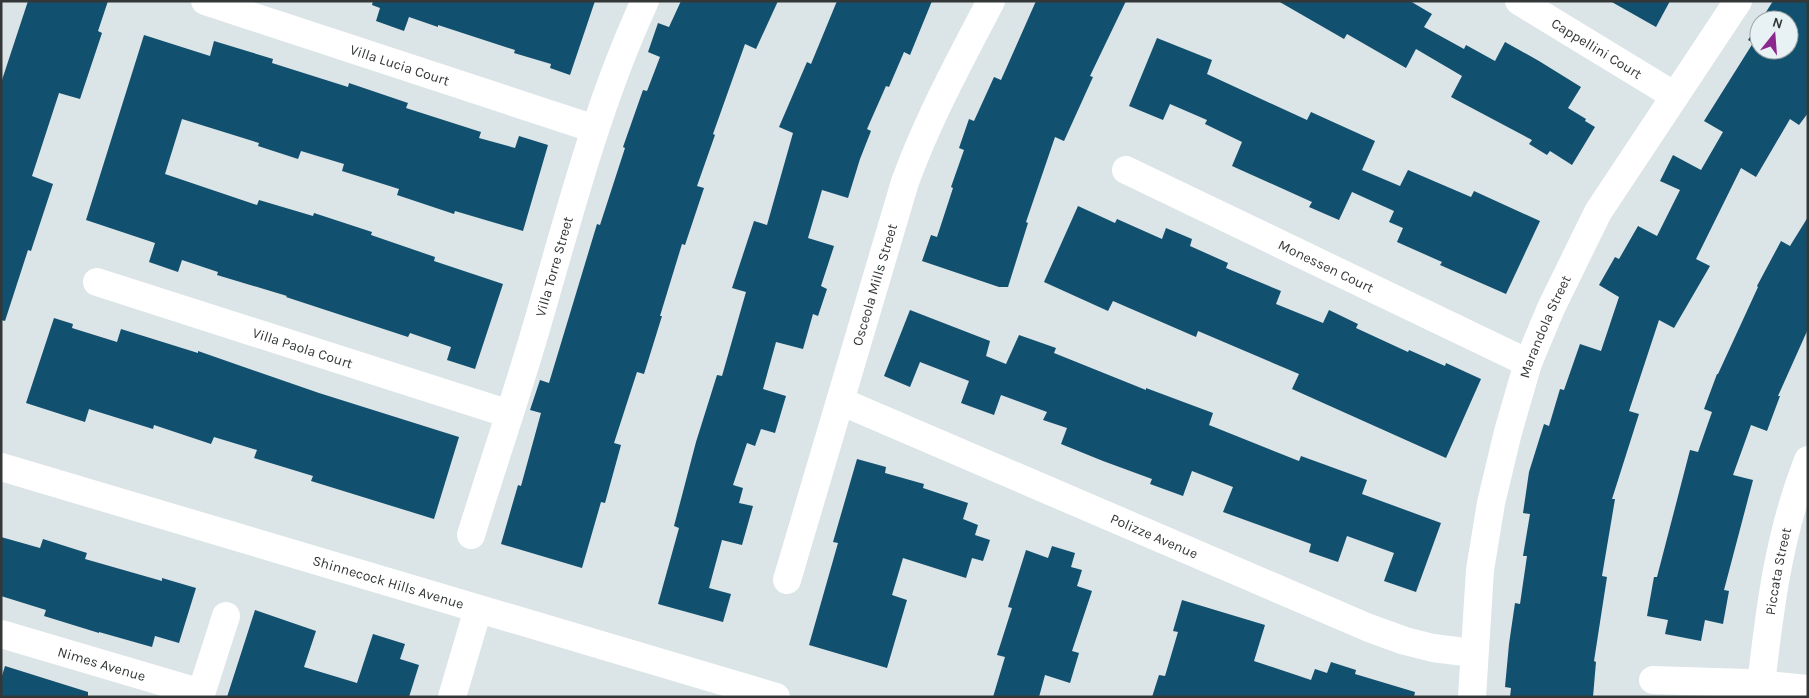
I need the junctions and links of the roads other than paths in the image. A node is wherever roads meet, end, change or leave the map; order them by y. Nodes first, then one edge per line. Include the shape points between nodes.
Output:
1 (205, 1) edge
2 (645, 1) edge
3 (991, 1) edge
4 (1519, 1) edge
5 (1738, 1) edge
6 (1675, 96) junction
7 (595, 130) junction
8 (1126, 170) dead end
9 (97, 282) dead end
10 (1528, 363) junction
11 (840, 401) junction
12 (509, 414) junction
13 (1808, 460) edge
14 (1, 467) edge
15 (471, 535) dead end
16 (787, 580) dead end
17 (478, 610) junction
18 (226, 616) dead end
19 (1, 634) edge
20 (1473, 653) junction
21 (1652, 680) dead end
22 (1762, 685) junction
23 (1808, 689) edge
24 (201, 695) edge
25 (452, 697) edge
26 (776, 697) edge
27 (1472, 697) edge

1 - 7 street, Villa Lucia Court
2 - 7 street, Villa Torre Street via 624,46
3 - 11 street, Osceola Mills Street via 916,150
4 - 6 street, Cappellini Court
5 - 6 street, Marandola Street
6 - 10 street, Marandola Street via 1598,212
7 - 12 street, Villa Torre Street
8 - 10 street, Monessen Court
9 - 12 street, Villa Paola Court
10 - 20 street, Marandola Street via 1491,503 1480,570
11 - 16 street, Osceola Mills Street
11 - 20 street, Polizze Avenue via 1369,628 1433,648
12 - 15 street, Villa Torre Street
13 - 22 street, Piccata Street via 1785,529 1769,618
14 - 17 street, Shinnecock Hills Avenue
17 - 25 street
17 - 26 street, Shinnecock Hills Avenue
18 - 24 street
19 - 24 street, Nimes Avenue
20 - 27 street, Marandola Street
21 - 22 street
22 - 23 street

